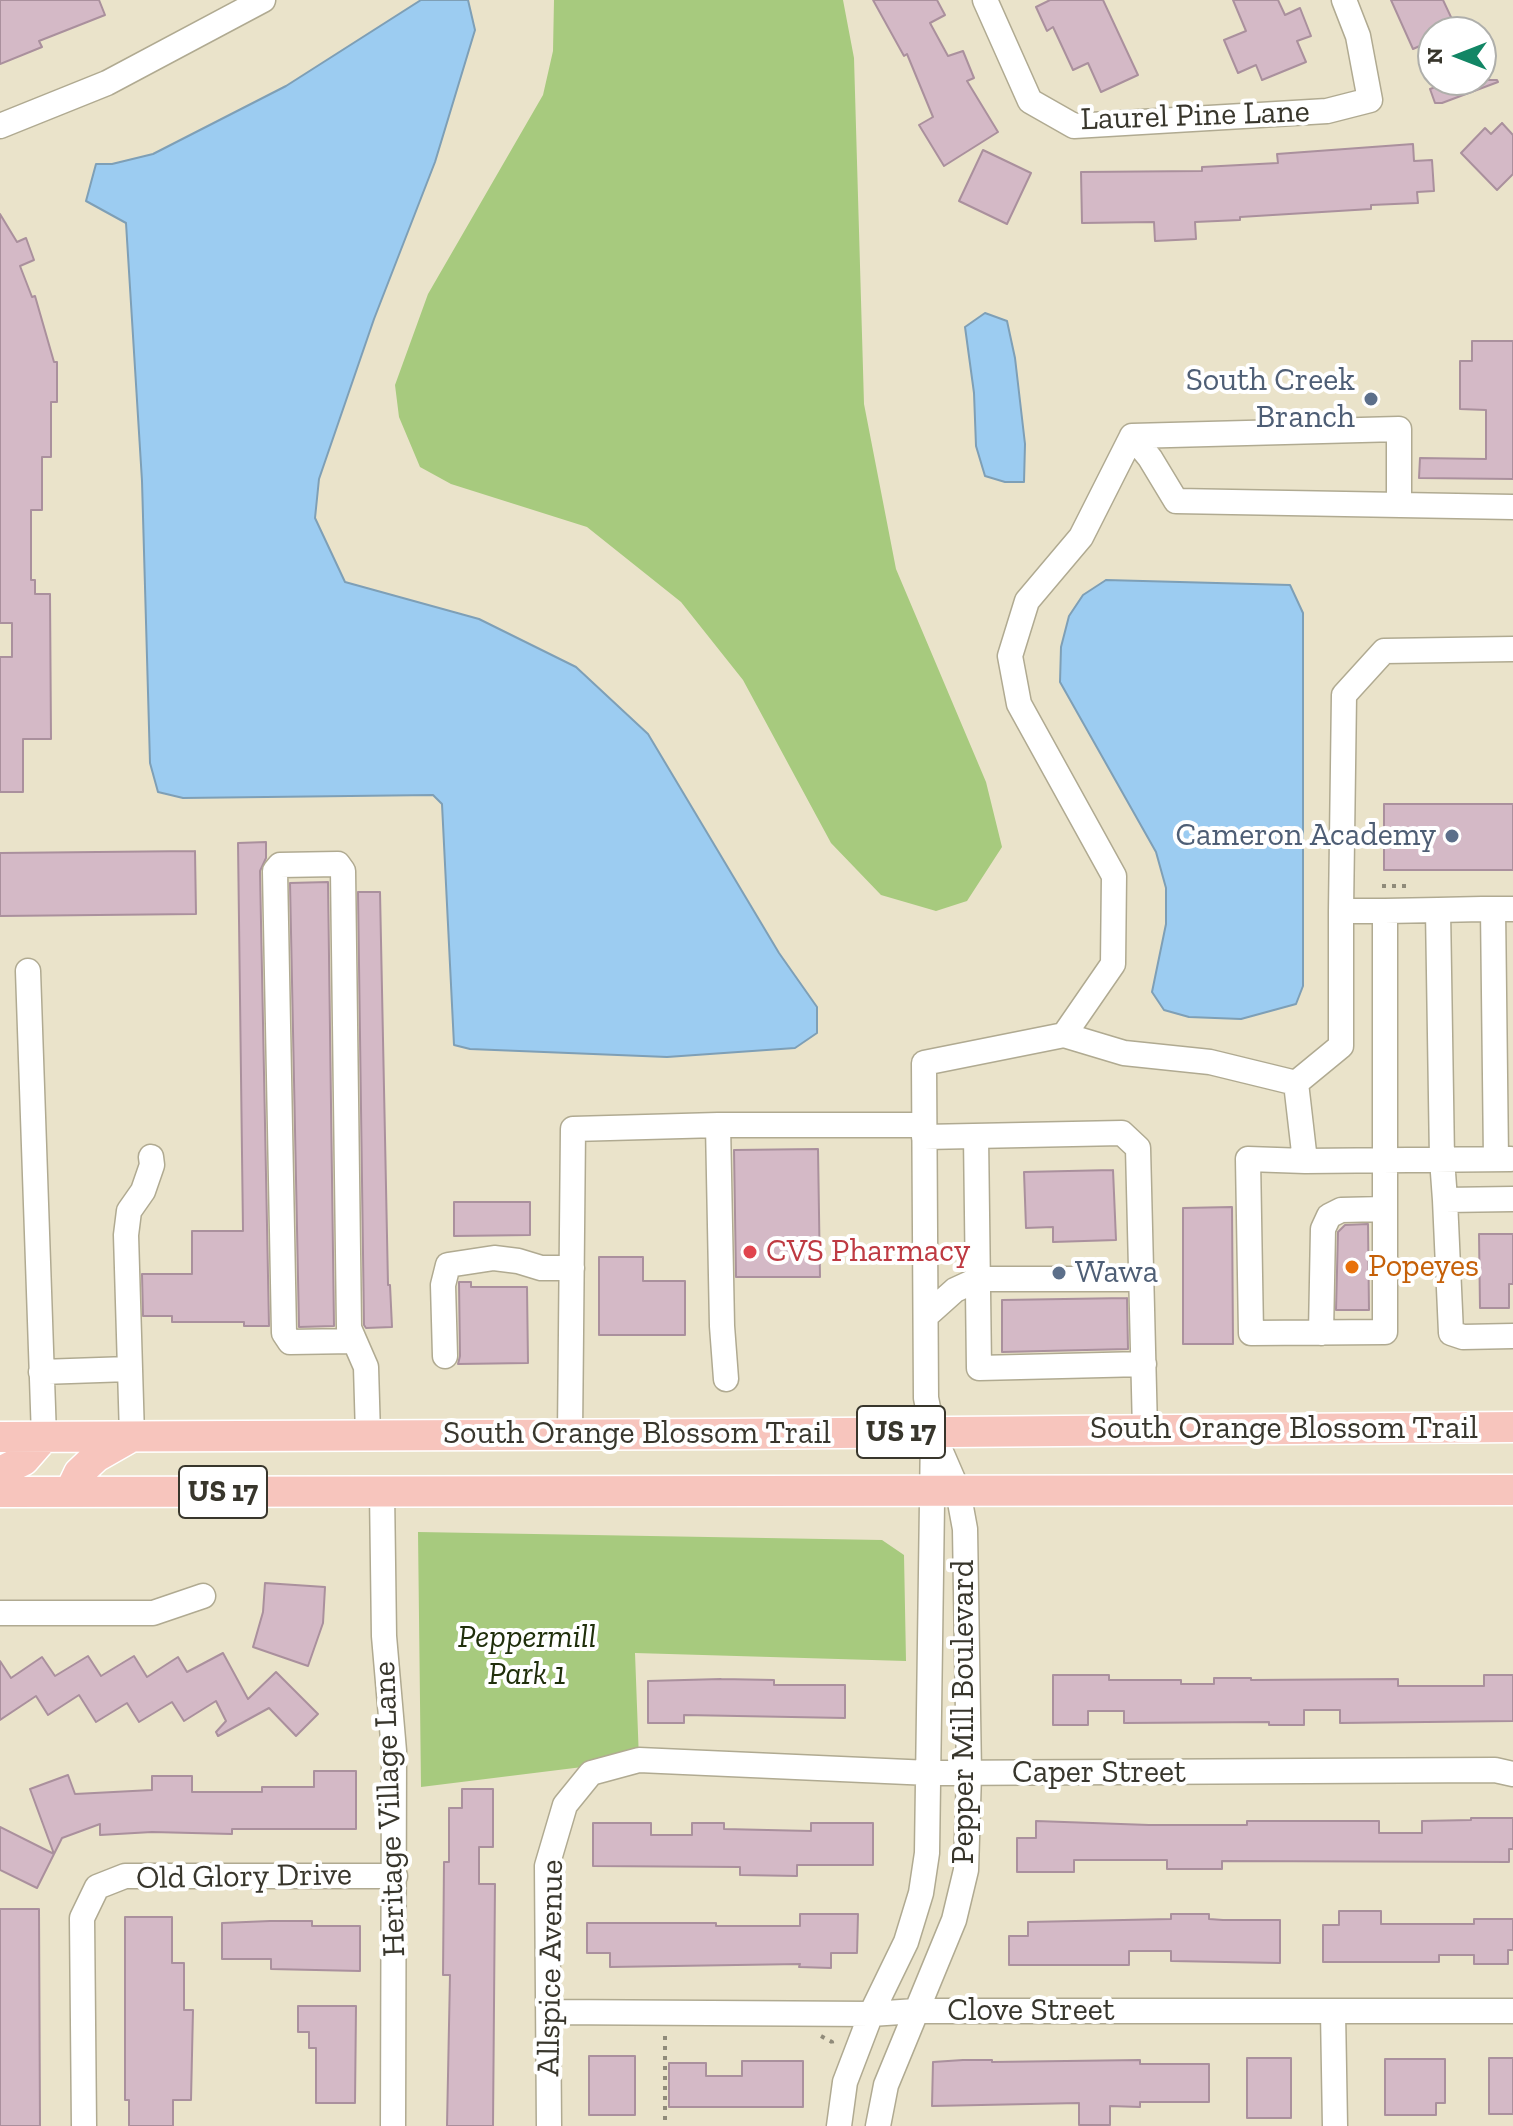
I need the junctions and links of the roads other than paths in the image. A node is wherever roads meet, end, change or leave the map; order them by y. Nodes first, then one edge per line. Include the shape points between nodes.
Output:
1 (263, 0) edge
2 (985, 0) edge
3 (1344, 0) edge
4 (0, 126) edge
5 (1132, 436) junction
6 (1399, 505) junction
7 (1513, 507) edge
8 (1513, 649) edge
9 (1503, 909) edge
10 (1438, 910) junction
11 (1341, 911) junction
12 (1385, 911) junction
13 (28, 971) dead end
14 (1064, 1035) junction
15 (1296, 1083) junction
16 (718, 1125) junction
17 (924, 1131) junction
18 (976, 1136) junction
19 (151, 1157) dead end
20 (1442, 1159) junction
21 (1505, 1159) edge
22 (1383, 1160) junction
23 (1305, 1161) junction
24 (1513, 1199) edge
25 (1455, 1200) junction
26 (1384, 1209) junction
27 (572, 1268) junction
28 (979, 1279) junction
29 (1142, 1279) junction
30 (926, 1316) junction
31 (1321, 1333) junction
32 (1513, 1336) edge
33 (354, 1341) junction
34 (445, 1356) dead end
35 (1144, 1364) junction
36 (129, 1369) junction
37 (41, 1372) junction
38 (726, 1379) dead end
39 (1513, 1427) edge
40 (1145, 1430) junction
41 (933, 1432) junction
42 (570, 1434) junction
43 (368, 1435) junction
44 (132, 1436) junction
45 (0, 1437) edge
46 (44, 1437) junction
47 (0, 1472) edge
48 (1513, 1490) edge
49 (382, 1491) junction
50 (945, 1491) junction
51 (0, 1492) edge
52 (70, 1492) junction
53 (203, 1596) dead end
54 (0, 1613) edge
55 (591, 1773) joint
56 (930, 1773) junction
57 (969, 1774) junction
58 (1513, 1774) edge
59 (395, 1876) junction
60 (916, 2011) junction
61 (1513, 2011) edge
62 (549, 2012) junction
63 (1333, 2012) junction
64 (871, 2014) junction
65 (84, 2126) edge
66 (393, 2126) edge
67 (549, 2126) edge
68 (839, 2126) edge
69 (878, 2126) edge
70 (1335, 2126) edge

1 - 4 street via 107,83
2 - 3 street, Laurel Pine Lane via 1030,101 1074,126 1327,111 1370,100 1358,36
5 - 6 street via 1176,501
5 - 6 street via 1399,429
5 - 14 street via 1081,537 1027,601 1010,656 1019,704 1114,876 1113,964
6 - 7 street
8 - 11 street via 1384,651 1344,695
9 - 10 street
9 - 21 street
10 - 12 street
10 - 20 street
11 - 12 street
11 - 15 street via 1341,1046
12 - 22 street
13 - 37 street
14 - 15 street via 1124,1053 1210,1062
14 - 17 street, Pepper Mill Boulevard via 924,1063
15 - 23 street
16 - 17 street via 860,1125
16 - 27 street via 573,1129
16 - 38 street
17 - 18 street
17 - 30 street, Pepper Mill Boulevard
18 - 28 street
18 - 29 street via 1122,1133 1131,1139 1138,1148
19 - 36 street via 143,1191 129,1211 126,1235
20 - 21 street
20 - 22 street
20 - 25 street
22 - 23 street
22 - 26 street
23 - 31 street via 1248,1159 1251,1333
24 - 25 street
25 - 32 street via 1451,1333
26 - 31 street via 1341,1210 1329,1216 1323,1229
26 - 31 street via 1385,1332
27 - 34 street via 494,1258 448,1265 443,1285
27 - 42 street
28 - 29 street
28 - 30 street via 955,1290
28 - 35 street via 979,1368
29 - 35 street
30 - 41 street, Pepper Mill Boulevard via 926,1398
33 - 33 street via 349,1328 343,871 338,864 280,865 275,871 284,1333 290,1342
33 - 43 street via 366,1367
35 - 40 street
36 - 37 street
36 - 44 street
37 - 46 street
39 - 40 main road, South Orange Blossom Trail / US 17
40 - 41 main road, South Orange Blossom Trail / US 17
41 - 42 main road, South Orange Blossom Trail / US 17
41 - 50 street, Pepper Mill Boulevard
42 - 43 main road, South Orange Blossom Trail / US 17
43 - 44 main road, South Orange Blossom Trail / US 17
44 - 46 main road, South Orange Blossom Trail / US 17
44 - 52 main road via 96,1457 79,1473
45 - 46 main road, South Orange Blossom Trail / US 17
46 - 47 main road via 24,1460
48 - 50 main road, South Orange Blossom Trail / US 17
49 - 50 main road, South Orange Blossom Trail / US 17
49 - 52 main road, South Orange Blossom Trail / US 17
49 - 59 street, Heritage Village Lane
50 - 56 street, Pepper Mill Boulevard
50 - 57 street, Pepper Mill Boulevard via 965,1529
51 - 52 main road, South Orange Blossom Trail / US 17
53 - 54 street via 153,1613
55 - 56 street, Caper Street via 639,1760
55 - 62 street, Allspice Avenue via 565,1805 547,1866
56 - 57 street, Caper Street
56 - 64 street, Pepper Mill Boulevard via 921,1893 906,1942
57 - 58 street, Caper Street
57 - 60 street, Pepper Mill Boulevard via 966,1870 954,1920
59 - 65 street, Old Glory Drive via 125,1876 97,1887 82,1918
59 - 66 street, Heritage Village Lane
60 - 63 street, Clove Street
60 - 64 street, Clove Street
60 - 69 street, Pepper Mill Boulevard via 886,2085
61 - 63 street, Clove Street
62 - 64 street, Clove Street
62 - 67 street, Allspice Avenue
63 - 70 street
64 - 68 street, Pepper Mill Boulevard via 845,2082

